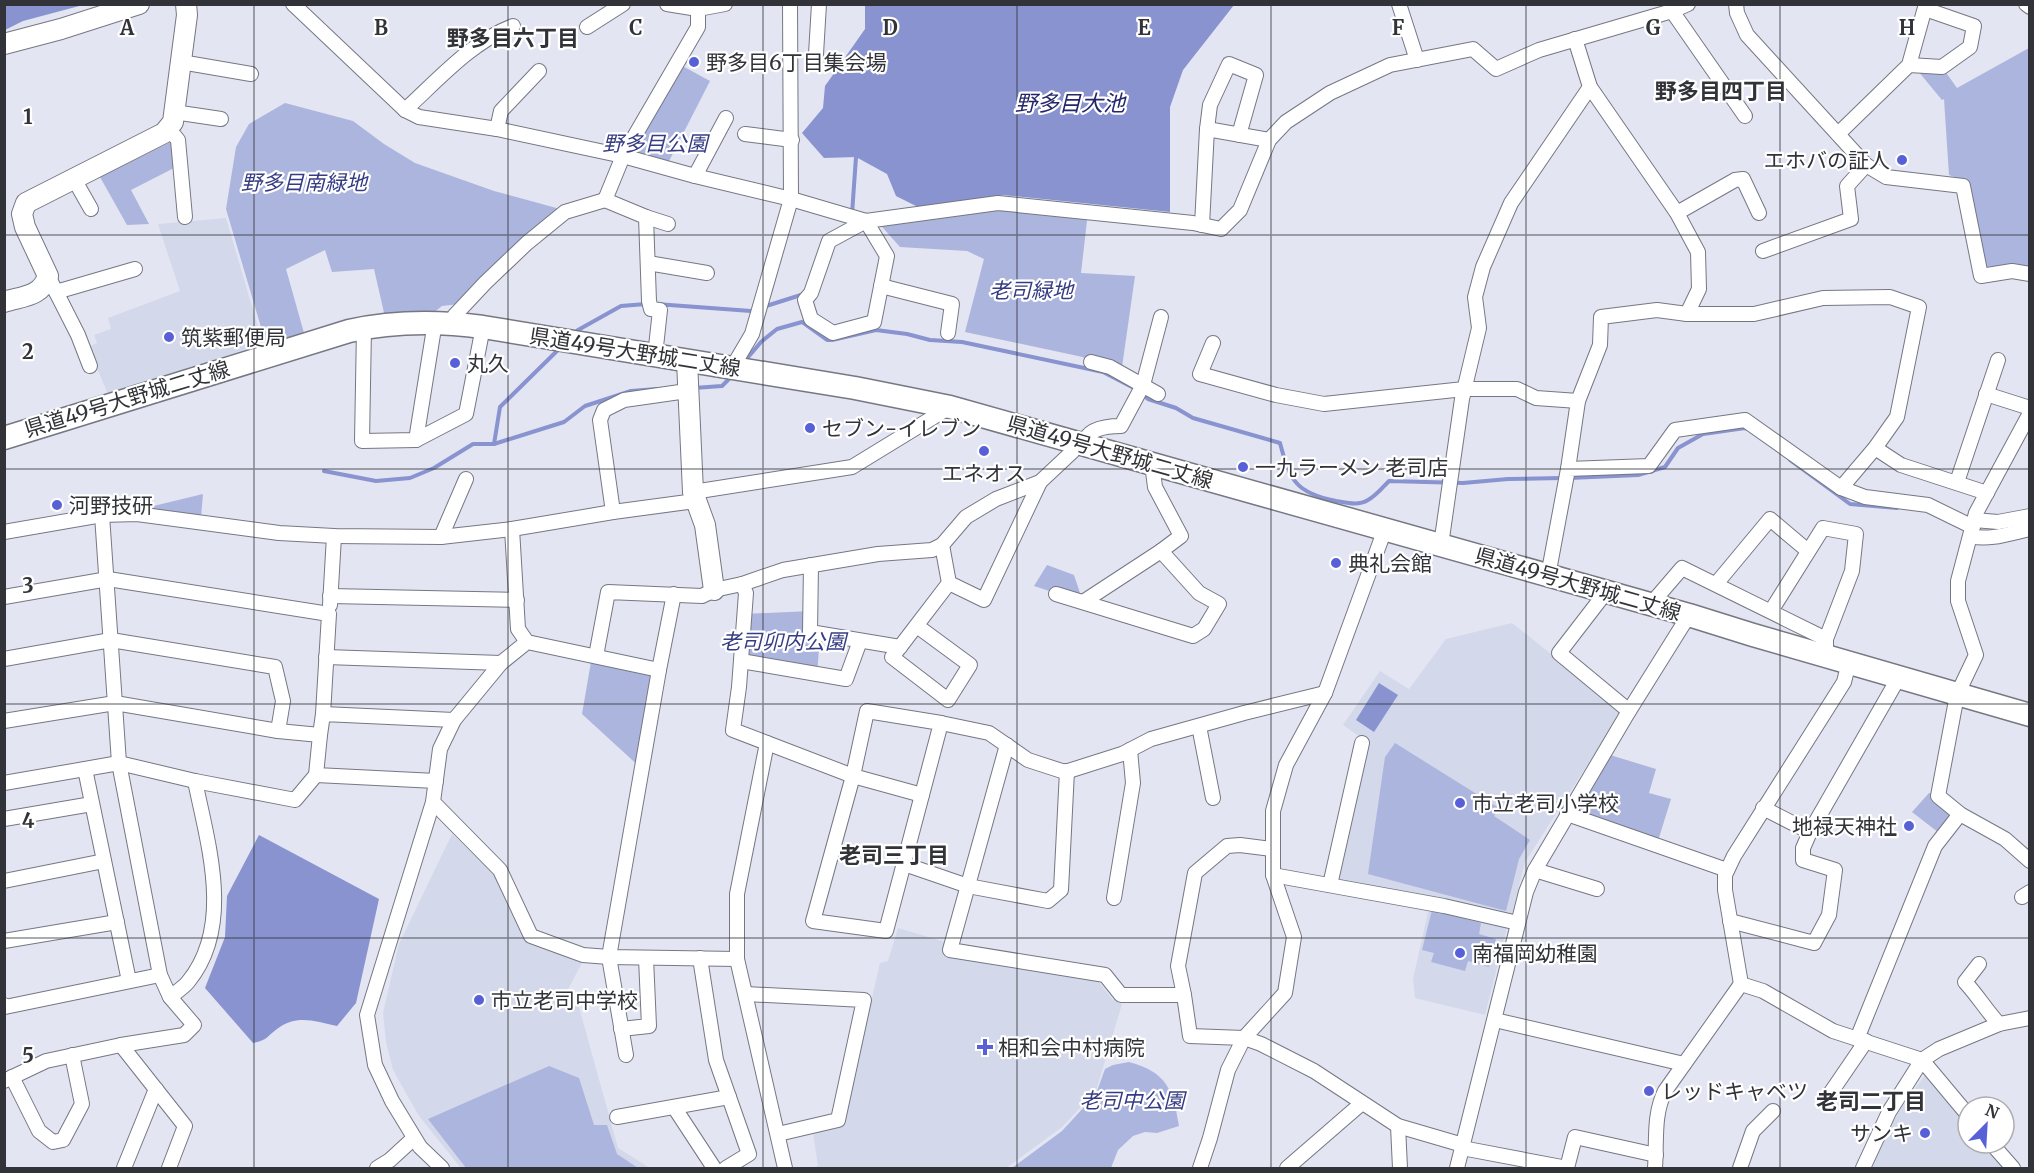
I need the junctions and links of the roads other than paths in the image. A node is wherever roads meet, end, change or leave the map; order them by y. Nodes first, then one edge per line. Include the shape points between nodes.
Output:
1 (139, 4) edge
2 (186, 4) edge
3 (293, 4) edge
4 (623, 4) edge
5 (667, 4) edge
6 (725, 4) edge
7 (790, 4) edge
8 (819, 4) edge
9 (1399, 4) edge
10 (1688, 4) edge
11 (1736, 4) edge
12 (697, 7) edge
13 (1925, 7) edge
14 (1672, 11) junction
15 (513, 26) dead end
16 (586, 27) dead end
17 (1575, 39) junction
18 (4, 44) edge
19 (816, 54) dead end
20 (1417, 60) junction
21 (181, 62) junction
22 (1909, 65) junction
23 (539, 72) dead end
24 (251, 74) dead end
25 (1590, 87) junction
26 (405, 110) junction
27 (1745, 116) dead end
28 (726, 118) dead end
29 (221, 119) dead end
30 (171, 120) junction
31 (496, 129) junction
32 (1208, 129) junction
33 (745, 134) dead end
34 (1838, 134) junction
35 (1239, 135) junction
36 (792, 140) junction
37 (1269, 140) junction
38 (623, 156) junction
39 (1866, 165) junction
40 (695, 176) junction
41 (74, 179) junction
42 (791, 199) junction
43 (605, 200) junction
44 (91, 209) dead end
45 (1677, 213) junction
46 (1759, 213) dead end
47 (186, 217) dead end
48 (646, 217) junction
49 (866, 221) junction
50 (668, 224) dead end
51 (1202, 225) junction
52 (1763, 251) dead end
53 (648, 263) junction
54 (135, 269) dead end
55 (707, 273) dead end
56 (2030, 274) edge
57 (52, 284) junction
58 (881, 286) junction
59 (4, 302) edge
60 (1687, 314) junction
61 (1161, 316) dead end
62 (442, 322) junction
63 (483, 327) junction
64 (364, 328) junction
65 (948, 333) dead end
66 (1213, 344) dead end
67 (655, 356) junction
68 (1998, 360) dead end
69 (1091, 362) dead end
70 (90, 366) dead end
71 (739, 369) junction
72 (687, 378) junction
73 (1464, 389) junction
74 (1140, 391) junction
75 (1158, 394) dead end
76 (1986, 394) junction
77 (1578, 401) junction
78 (950, 407) junction
79 (2029, 414) edge
80 (4, 438) edge
81 (416, 440) junction
82 (1080, 442) junction
83 (1875, 448) junction
84 (1152, 464) junction
85 (1568, 476) junction
86 (466, 479) dead end
87 (1040, 482) junction
88 (1957, 482) junction
89 (1841, 488) junction
90 (1987, 493) junction
91 (694, 497) junction
92 (613, 512) junction
93 (102, 515) junction
94 (2030, 516) edge
95 (1972, 528) junction
96 (512, 529) junction
97 (1385, 529) junction
98 (2030, 529) edge
99 (4, 532) edge
100 (334, 536) junction
101 (441, 537) junction
102 (942, 545) junction
103 (1441, 545) junction
104 (1161, 551) junction
105 (1809, 551) junction
106 (811, 565) junction
107 (1548, 576) junction
108 (108, 579) junction
109 (950, 583) junction
110 (742, 584) junction
111 (1716, 584) junction
112 (714, 590) junction
113 (1606, 592) junction
114 (674, 594) junction
115 (1056, 594) dead end
116 (330, 596) junction
117 (4, 597) edge
118 (517, 600) junction
119 (1083, 602) junction
120 (1652, 604) junction
121 (1771, 611) junction
122 (329, 614) junction
123 (1689, 615) junction
124 (916, 626) junction
125 (111, 640) junction
126 (860, 641) junction
127 (527, 642) junction
128 (900, 647) junction
129 (1826, 647) junction
130 (596, 656) junction
131 (326, 657) junction
132 (4, 659) edge
133 (741, 661) junction
134 (1849, 662) junction
135 (501, 663) junction
136 (659, 670) junction
137 (1899, 677) junction
138 (1325, 693) junction
139 (1957, 694) junction
140 (115, 703) junction
141 (1629, 711) junction
142 (323, 714) junction
143 (2030, 715) edge
144 (454, 720) junction
145 (4, 721) edge
146 (941, 723) junction
147 (1199, 726) junction
148 (278, 731) junction
149 (320, 735) junction
150 (767, 743) junction
151 (1362, 743) dead end
152 (1007, 745) junction
153 (1130, 750) junction
154 (118, 762) junction
155 (85, 769) junction
156 (1067, 771) junction
157 (316, 775) junction
158 (853, 776) junction
159 (195, 781) junction
160 (436, 781) junction
161 (4, 783) edge
162 (922, 795) junction
163 (1213, 798) dead end
164 (433, 802) junction
165 (92, 804) junction
166 (1764, 808) junction
167 (1567, 814) junction
168 (1960, 814) junction
169 (4, 819) edge
170 (1810, 832) junction
171 (1272, 849) junction
172 (104, 861) junction
173 (2030, 861) edge
174 (904, 864) junction
175 (1535, 870) junction
176 (1727, 870) junction
177 (1273, 875) junction
178 (4, 881) edge
179 (1330, 885) junction
180 (968, 886) junction
181 (1597, 888) dead end
182 (1114, 898) dead end
183 (1730, 921) junction
184 (117, 922) junction
185 (1518, 923) junction
186 (4, 941) edge
187 (609, 957) junction
188 (646, 958) junction
189 (700, 958) junction
190 (737, 959) junction
191 (1979, 964) dead end
192 (160, 975) junction
193 (129, 981) junction
194 (1741, 984) junction
195 (746, 994) junction
196 (1184, 995) junction
197 (170, 997) junction
198 (4, 1005) edge
199 (1495, 1020) junction
200 (2028, 1021) edge
201 (1999, 1024) junction
202 (621, 1029) junction
203 (1244, 1038) junction
204 (1861, 1040) junction
205 (121, 1045) junction
206 (72, 1055) junction
207 (626, 1055) dead end
208 (1922, 1060) junction
209 (1684, 1064) junction
210 (8, 1079) edge
211 (156, 1089) junction
212 (729, 1097) junction
213 (1825, 1101) dead end
214 (1956, 1101) edge
215 (1362, 1102) junction
216 (674, 1107) junction
217 (1773, 1111) dead end
218 (617, 1117) dead end
219 (1398, 1126) junction
220 (778, 1134) junction
221 (414, 1138) junction
222 (1463, 1147) junction
223 (2002, 1155) edge
224 (1656, 1162) edge
225 (124, 1168) edge
226 (169, 1168) edge
227 (377, 1168) edge
228 (442, 1168) edge
229 (714, 1168) edge
230 (726, 1168) edge
231 (785, 1168) edge
232 (1200, 1168) edge
233 (1287, 1168) edge
234 (1400, 1168) edge
235 (1457, 1168) edge
236 (1567, 1168) edge
237 (1740, 1168) edge
238 (1863, 1168) edge
239 (2013, 1168) edge

1 - 18 street
2 - 21 street
3 - 26 street
4 - 16 street
5 - 12 street
6 - 12 street
7 - 36 street
8 - 19 street
9 - 20 street
10 - 14 street
11 - 34 street via 1747,35
12 - 38 street via 698,27
13 - 22 street
13 - 22 street via 1974,26 1970,47 1942,67
14 - 17 street
14 - 27 street
15 - 26 street via 476,46
17 - 20 street via 1496,69 1473,49
17 - 25 street
20 - 37 street via 1390,65 1330,93 1286,122
21 - 24 street
21 - 30 street
22 - 34 street
23 - 31 street via 501,111
25 - 45 street
25 - 73 street via 1511,202 1482,267 1475,297 1479,328
26 - 31 street via 419,117
28 - 40 street
29 - 30 street
30 - 41 street via 164,133
30 - 47 street via 178,140
31 - 38 street
32 - 35 street
32 - 35 street via 1210,105 1228,64 1256,75
32 - 51 street
33 - 36 street
34 - 39 street
35 - 37 street
36 - 42 street
37 - 51 street via 1240,210 1221,229
38 - 40 street
38 - 43 street
39 - 52 street via 1847,186 1851,219
39 - 56 street via 1886,177 1963,186 1981,276 2012,271
40 - 42 street
41 - 44 street
41 - 57 street via 26,203 21,214
42 - 49 street
42 - 71 street
43 - 48 street
43 - 62 street via 565,212
45 - 46 street via 1743,179
45 - 60 street via 1698,252 1699,289
48 - 50 street
48 - 53 street
49 - 51 street via 998,202
49 - 58 street via 887,256
49 - 58 street via 829,241 811,293 804,300 811,319 833,333 874,322
53 - 55 street
53 - 67 street via 650,305 660,310
54 - 57 street
57 - 59 street
57 - 70 street
58 - 65 street via 952,304
60 - 77 street via 1657,310 1600,317 1600,345
60 - 83 street via 1754,314 1823,298 1890,297 1919,307 1897,417
61 - 74 street
62 - 63 main road, 県道49号大野城二丈線
62 - 64 main road, 県道49号大野城二丈線
62 - 81 street
63 - 67 main road, 県道49号大野城二丈線
63 - 81 street via 466,414
64 - 80 main road, 県道49号大野城二丈線
64 - 81 street via 362,441
66 - 73 street via 1200,374 1324,404
67 - 72 main road, 県道49号大野城二丈線
68 - 76 street
69 - 74 street via 1110,367
71 - 72 main road, 県道49号大野城二丈線
71 - 78 main road, 県道49号大野城二丈線
72 - 91 street
72 - 92 street via 604,410 600,420
73 - 77 street via 1517,389 1536,398
73 - 103 street
74 - 75 street
74 - 82 street via 1121,426 1092,432
76 - 79 street
76 - 88 street
77 - 85 street
78 - 82 main road, 県道49号大野城二丈線
78 - 91 street via 852,467
79 - 90 street
82 - 84 main road, 県道49号大野城二丈線
82 - 87 street
83 - 88 street via 1901,465
83 - 89 street
84 - 97 main road, 県道49号大野城二丈線
84 - 104 street via 1155,487 1181,536
85 - 89 street via 1649,466 1675,430 1745,420
85 - 107 street
86 - 101 street
87 - 102 street via 996,499 966,518
87 - 109 street via 984,600
88 - 90 street
89 - 95 street via 1865,496 1928,505
90 - 95 street
91 - 92 street
91 - 112 street via 705,525
92 - 96 street
93 - 99 street
93 - 100 street via 137,514 279,533
93 - 108 street
94 - 95 street
95 - 98 street via 1978,538
95 - 139 street via 1958,581 1958,601 1976,655
96 - 101 street
96 - 118 street
97 - 103 main road, 県道49号大野城二丈線
97 - 138 street
100 - 101 street
100 - 116 street
102 - 106 street via 932,550
102 - 109 street
103 - 107 main road, 県道49号大野城二丈線
104 - 119 street
104 - 119 street via 1199,593 1219,604 1204,629 1193,636
105 - 111 street via 1770,519
105 - 121 street
105 - 129 street via 1823,528 1856,534 1852,572
106 - 110 street
106 - 126 street via 810,632
107 - 113 main road, 県道49号大野城二丈線
108 - 117 street
108 - 122 street
108 - 125 street
109 - 124 street
110 - 112 street
110 - 133 street via 746,593
111 - 120 street via 1682,567
111 - 121 street
112 - 114 street via 702,596
113 - 120 main road, 県道49号大野城二丈線
113 - 141 street via 1559,653
114 - 130 street via 609,592
114 - 136 street
115 - 119 street
116 - 118 street
116 - 122 street
118 - 127 street via 518,629
120 - 123 main road, 県道49号大野城二丈線
121 - 129 street
122 - 131 street
123 - 129 main road, 県道49号大野城二丈線
123 - 141 street
124 - 128 street
124 - 128 street via 970,665 948,700 892,657
125 - 132 street
125 - 140 street
125 - 148 street via 275,667 283,701
126 - 128 street
126 - 133 street via 846,679
127 - 130 street
127 - 135 street
129 - 134 main road, 県道49号大野城二丈線
130 - 136 street
131 - 135 street
131 - 142 street
133 - 150 street via 733,729
134 - 137 main road, 県道49号大野城二丈線
134 - 166 street via 1844,682
135 - 144 street
136 - 187 street
137 - 139 main road, 県道49号大野城二丈線
137 - 170 street
138 - 147 street
138 - 171 street via 1286,765 1273,811
139 - 143 main road, 県道49号大野城二丈線
139 - 168 street via 1938,796
140 - 145 street
140 - 148 street
140 - 154 street
141 - 167 street
142 - 144 street
142 - 149 street
144 - 160 street via 440,749
146 - 152 street via 988,733
146 - 158 street via 867,711
146 - 162 street
147 - 153 street
147 - 163 street
148 - 149 street
149 - 157 street
150 - 158 street
150 - 190 street via 737,894
151 - 179 street
152 - 156 street via 1028,760
152 - 180 street
153 - 156 street
153 - 182 street via 1132,783
154 - 155 street
154 - 159 street
154 - 192 street
155 - 161 street
155 - 165 street
156 - 180 street via 1061,890 1048,901
157 - 159 street via 295,800
157 - 160 street
158 - 162 street
158 - 174 street via 813,921 886,931
159 - 197 street via 214,875 212,930 202,960 187,984
160 - 164 street
162 - 174 street
164 - 187 street via 500,870 531,936 583,955
164 - 221 street via 367,1015 375,1065
165 - 169 street
165 - 172 street
166 - 170 street
166 - 176 street
167 - 175 street
167 - 176 street
168 - 173 street via 2005,839
168 - 204 street via 1935,846
170 - 183 street via 1803,860 1835,870 1829,915 1814,943
171 - 177 street
171 - 196 street via 1227,846 1195,873 1178,966
172 - 178 street
172 - 184 street
174 - 180 street
175 - 181 street
175 - 185 street
176 - 183 street via 1725,890
177 - 179 street
177 - 203 street via 1294,937 1285,993
179 - 185 street
180 - 196 street via 950,950 1106,975 1121,994
183 - 194 street
184 - 186 street
184 - 193 street
185 - 199 street
187 - 188 street
187 - 202 street
188 - 189 street
188 - 202 street via 650,1033
189 - 190 street
189 - 212 street via 716,1060
190 - 195 street
191 - 201 street via 1965,982
192 - 193 street
192 - 197 street
193 - 198 street
194 - 204 street via 1763,991 1833,1031
194 - 209 street
195 - 220 street
195 - 220 street via 864,1000 838,1120
196 - 203 street via 1190,1036
197 - 205 street via 194,1026 184,1035
199 - 209 street
199 - 222 street
200 - 201 street
201 - 208 street
202 - 207 street
203 - 215 street via 1314,1071
203 - 232 street via 1228,1070
204 - 208 street
204 - 213 street
205 - 206 street
205 - 211 street
206 - 210 street via 46,1061
206 - 210 street via 82,1104 63,1140 53,1142 39,1131
208 - 214 street
208 - 238 street via 1889,1112
209 - 224 street via 1660,1102
211 - 225 street
211 - 226 street via 185,1126
212 - 216 street
212 - 230 street via 749,1154
215 - 219 street
215 - 233 street
216 - 218 street
216 - 229 street
217 - 237 street via 1753,1131
219 - 222 street
219 - 234 street
220 - 231 street
221 - 227 street
221 - 228 street
222 - 235 street
222 - 236 street
223 - 239 street
224 - 236 street via 1575,1137

